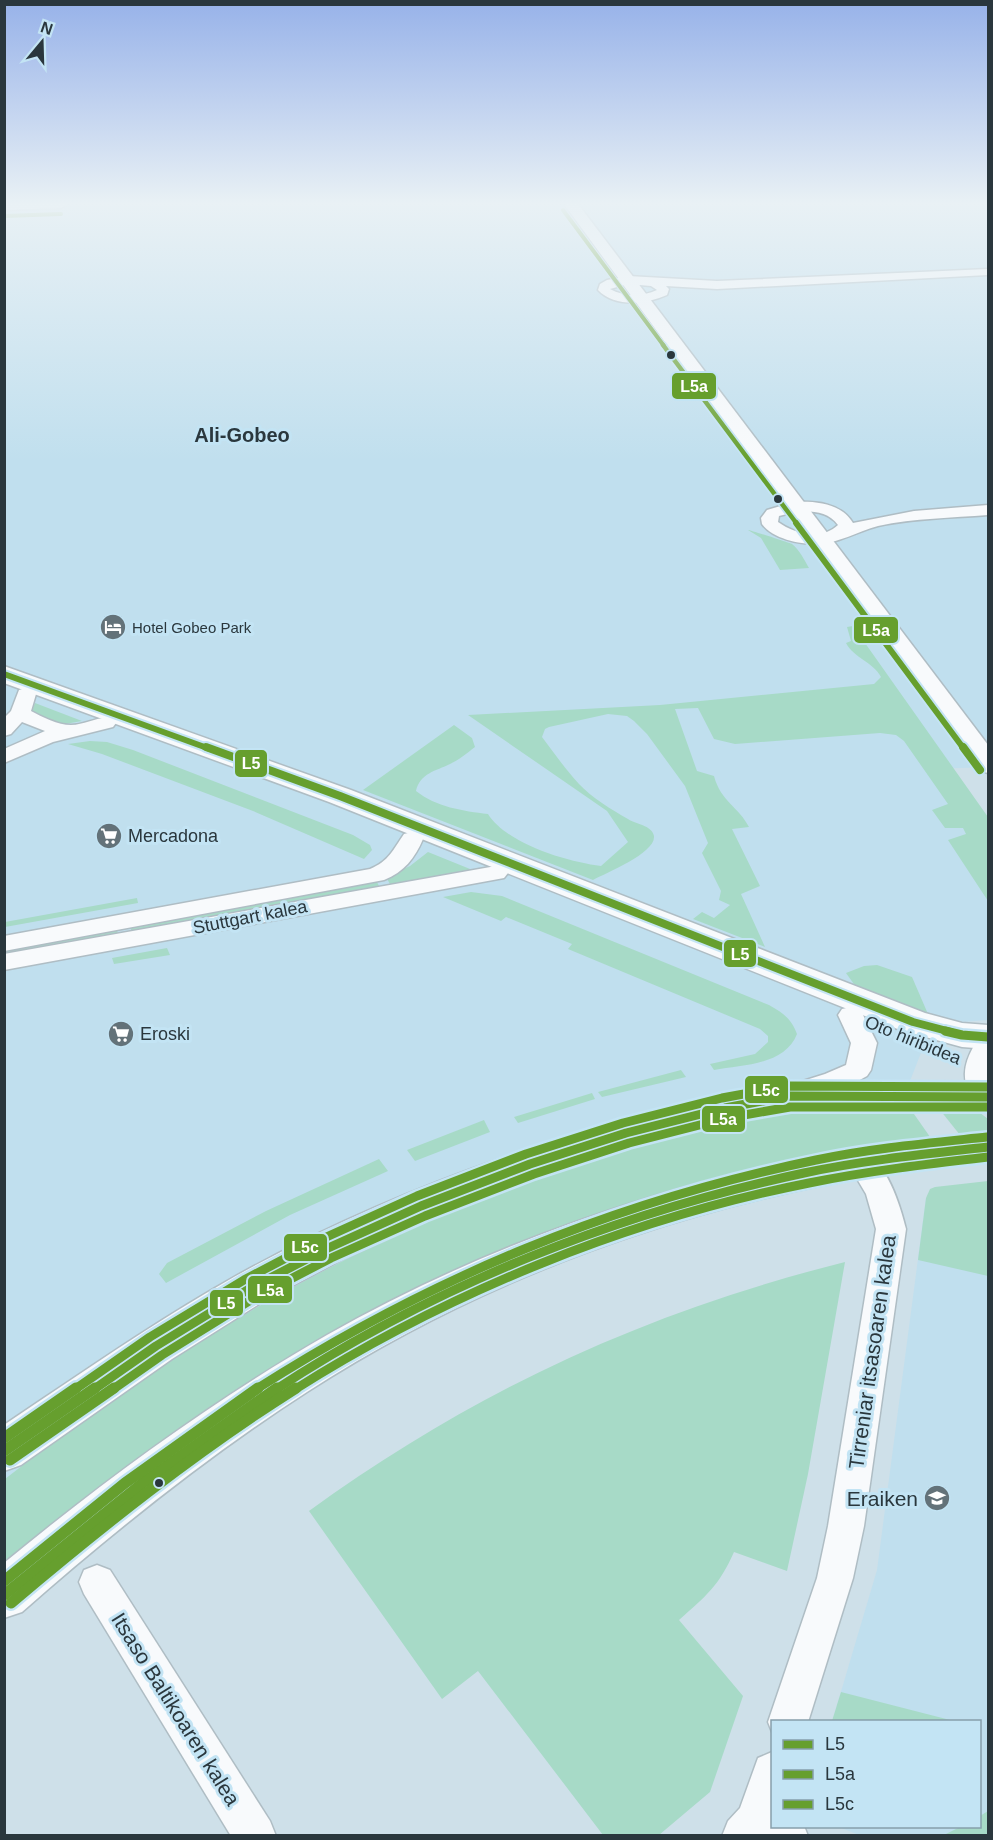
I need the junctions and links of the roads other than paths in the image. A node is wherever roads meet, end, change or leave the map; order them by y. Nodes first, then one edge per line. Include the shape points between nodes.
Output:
1 (644, 290) edge
2 (794, 507) junction
3 (819, 508) junction
4 (988, 510) edge
5 (906, 516) junction
6 (830, 535) junction
7 (14, 692) edge
8 (106, 723) junction
9 (4, 730) edge
10 (68, 731) junction
11 (4, 757) edge
12 (988, 764) edge
13 (412, 839) junction
14 (496, 873) junction
15 (4, 944) edge
16 (4, 962) edge
17 (851, 1015) junction
18 (987, 1070) edge
19 (789, 1096) junction
20 (988, 1147) edge
21 (861, 1162) junction
22 (4, 1451) edge
23 (97, 1582) dead end
24 (4, 1595) edge
25 (789, 1720) edge
26 (771, 1778) edge
27 (762, 1830) edge
28 (255, 1836) edge

1 - 2 street
2 - 3 street
2 - 6 street
3 - 5 street
3 - 6 street via 834,512 847,526
4 - 5 street
5 - 6 street via 877,520
6 - 12 street
7 - 8 street, Oto hiribidea
7 - 9 street
7 - 10 street via 39,723
7 - 18 street, Oto hiribidea via 340,796 913,1022 962,1035
8 - 10 street
8 - 13 street, Oto hiribidea
10 - 11 street
13 - 14 street, Oto hiribidea
13 - 15 street, Stuttgart kalea via 396,866 376,875
14 - 16 street, Stuttgart kalea
14 - 17 street, Oto hiribidea
17 - 18 street, Oto hiribidea
17 - 19 street via 864,1043 858,1070
18 - 19 street
19 - 22 street via 626,1132 421,1206 347,1239 249,1289 156,1346
20 - 21 street
21 - 24 street via 759,1183 629,1221 543,1252 398,1318 271,1392 143,1480
21 - 25 street, Tirreniar itsasoaren kalea via 873,1178 891,1229 846,1526 835,1578
23 - 28 street, Itsaso Baltikoaren kalea
26 - 27 street

